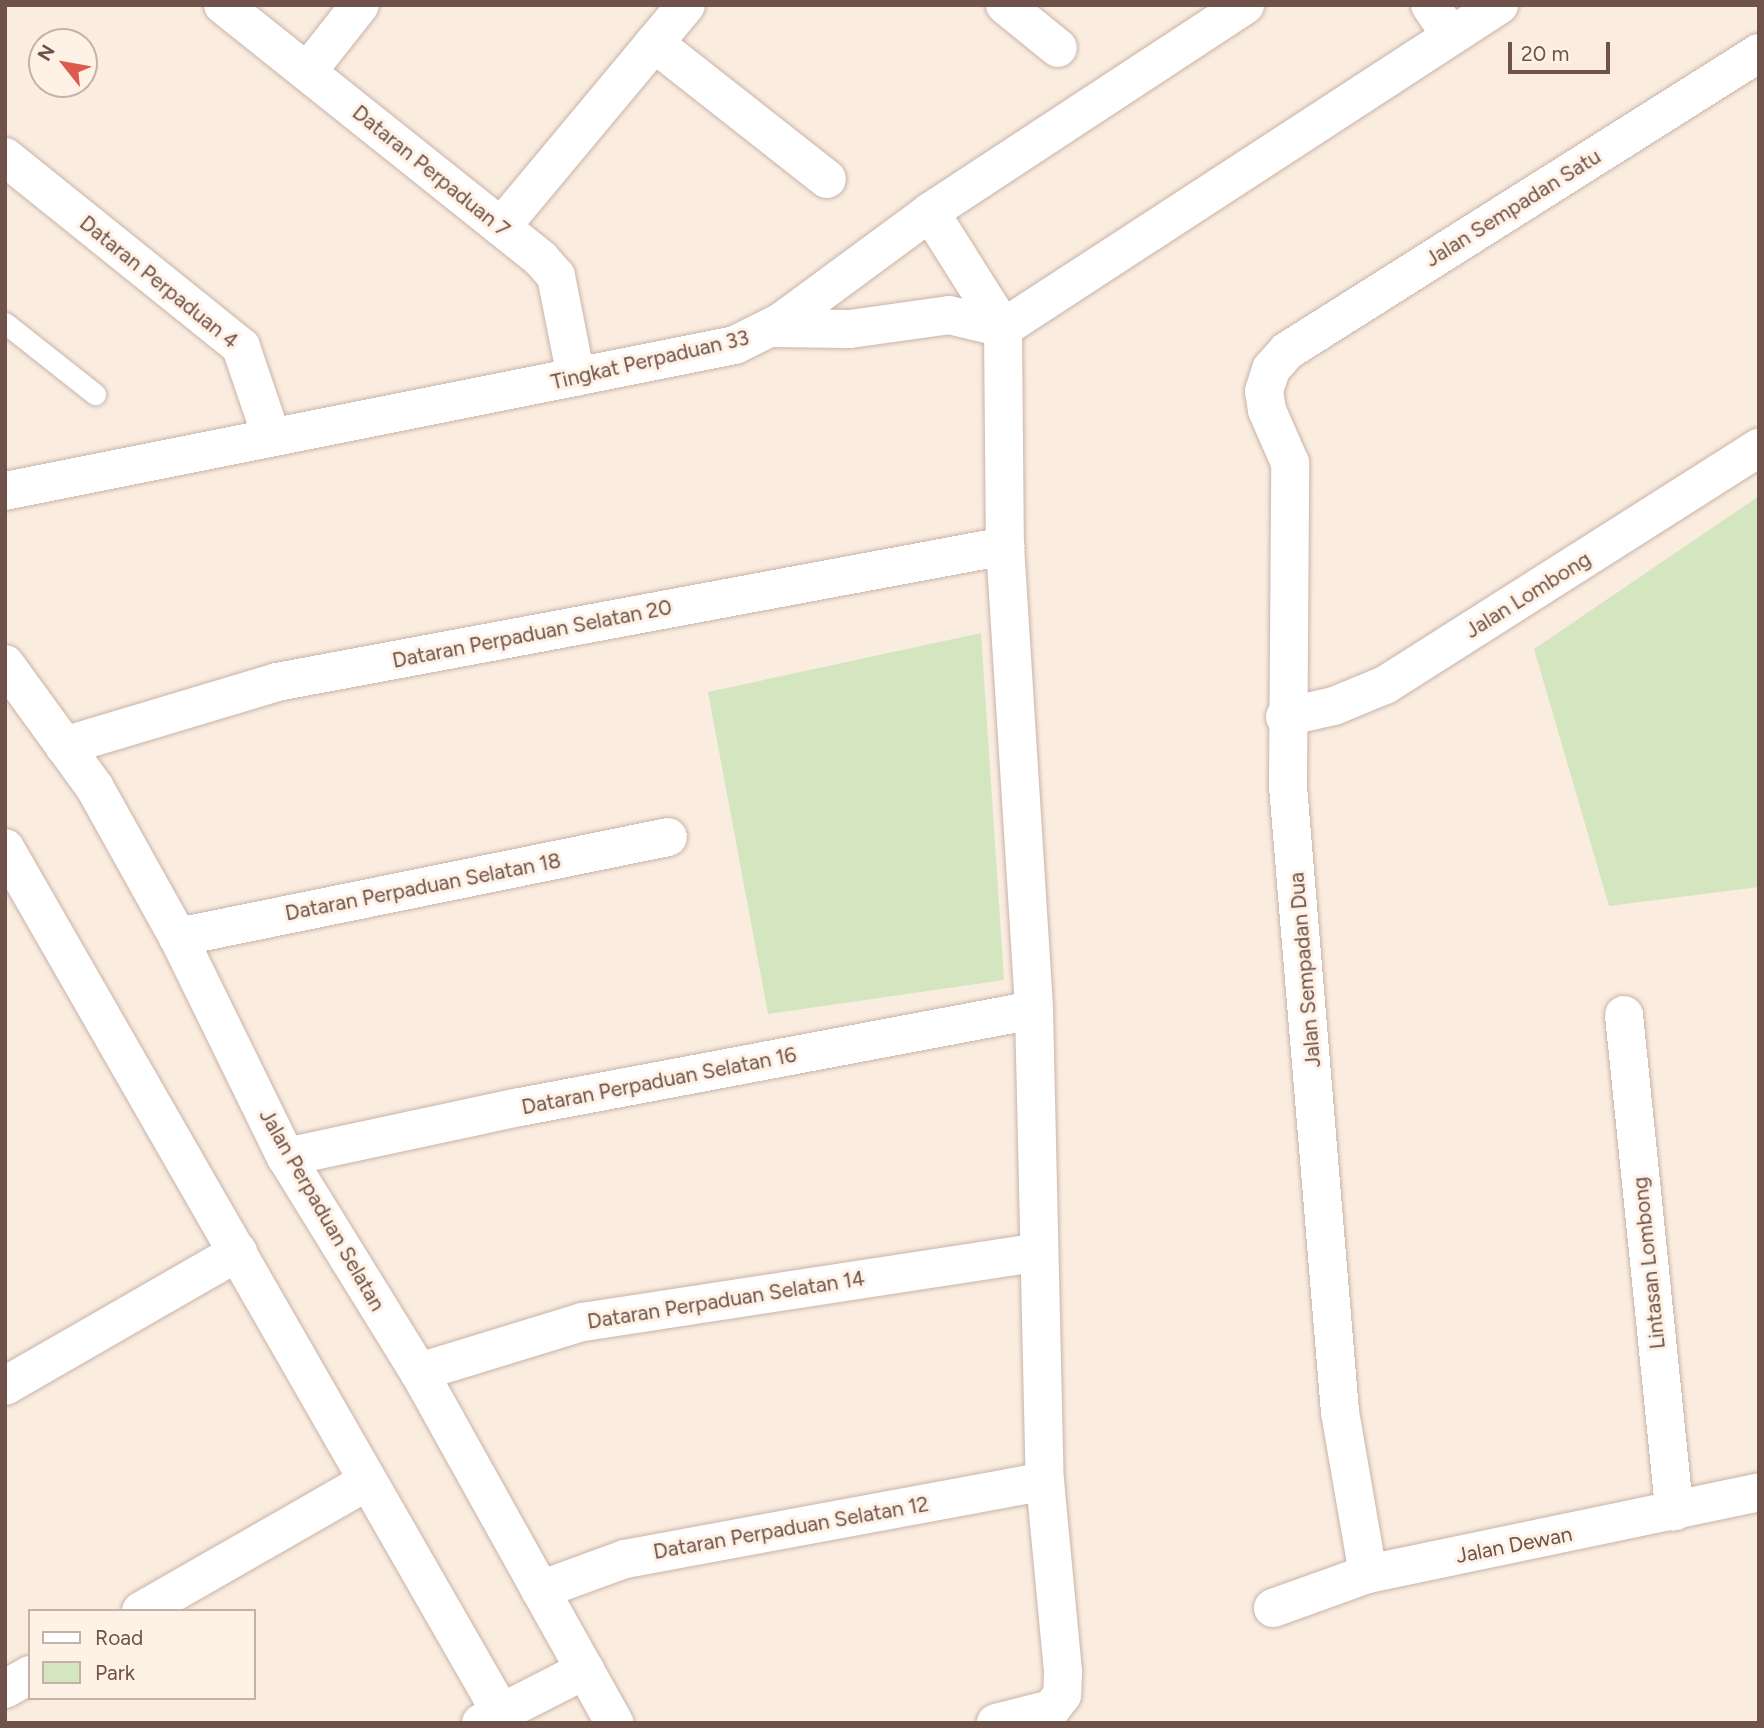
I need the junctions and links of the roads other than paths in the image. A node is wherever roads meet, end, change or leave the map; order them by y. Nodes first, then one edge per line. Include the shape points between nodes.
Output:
1 (223, 5) edge
2 (360, 5) edge
3 (686, 5) edge
4 (1005, 5) edge
5 (1245, 5) edge
6 (1499, 5) edge
7 (1441, 21) edge
8 (654, 43) junction
9 (1058, 48) dead end
10 (1759, 53) edge
11 (307, 72) junction
12 (5, 157) edge
13 (827, 179) dead end
14 (930, 212) junction
15 (501, 227) junction
16 (5, 323) edge
17 (771, 328) junction
18 (1003, 328) junction
19 (1271, 369) joint
20 (576, 377) junction
21 (95, 394) dead end
22 (271, 435) junction
23 (1759, 448) edge
24 (5, 491) edge
25 (1005, 546) junction
26 (5, 664) edge
27 (1285, 718) junction
28 (64, 747) junction
29 (668, 837) dead end
30 (5, 848) edge
31 (177, 937) junction
32 (1034, 1010) junction
33 (1624, 1015) dead end
34 (286, 1157) junction
35 (238, 1252) junction
36 (1039, 1252) junction
37 (419, 1372) junction
38 (8, 1378) edge
39 (1045, 1481) junction
40 (366, 1482) junction
41 (1759, 1492) edge
42 (1674, 1511) junction
43 (1368, 1574) junction
44 (540, 1590) junction
45 (1273, 1608) dead end
46 (144, 1609) edge
47 (585, 1670) junction
48 (28, 1676) edge
49 (5, 1689) edge
50 (496, 1719) edge
51 (614, 1723) edge
52 (996, 1723) edge

1 - 11 street, Dataran Perpaduan 7
2 - 11 street
3 - 8 street
4 - 9 street
5 - 14 street, Tingkat Perpaduan 33
6 - 7 street
7 - 18 street
8 - 13 street
8 - 15 street
10 - 19 street, Jalan Sempadan Satu via 1299,343
11 - 15 street, Dataran Perpaduan 7
12 - 22 street, Dataran Perpaduan 4 via 241,347
14 - 17 street, Tingkat Perpaduan 33
14 - 18 street
15 - 20 street, Dataran Perpaduan 7 via 556,276
16 - 21 lane
17 - 18 street via 850,329 949,315
17 - 20 street, Tingkat Perpaduan 33 via 735,345
18 - 25 street
19 - 27 street, Jalan Sempadan Dua via 1264,391 1267,410 1282,436 1292,492
20 - 22 street, Tingkat Perpaduan 33
22 - 24 street, Tingkat Perpaduan 33
23 - 27 street, Jalan Lombong via 1385,685 1334,706
25 - 28 street, Dataran Perpaduan Selatan 20 via 277,682
25 - 32 street
26 - 28 street, Jalan Perpaduan Selatan
27 - 43 street, Jalan Sempadan Dua via 1340,1412
28 - 31 street, Jalan Perpaduan Selatan via 95,788
29 - 31 street, Dataran Perpaduan Selatan 18
30 - 35 street
31 - 34 street, Jalan Perpaduan Selatan
32 - 34 street, Dataran Perpaduan Selatan 16 via 520,1107
32 - 36 street
33 - 42 street, Lintasan Lombong
34 - 37 street, Jalan Perpaduan Selatan
35 - 38 street
35 - 40 street
36 - 37 street, Dataran Perpaduan Selatan 14 via 583,1322
36 - 39 street
37 - 44 street, Jalan Perpaduan Selatan
39 - 44 street, Dataran Perpaduan Selatan 12 via 625,1559
39 - 52 street via 1062,1695 1051,1709
40 - 46 street
40 - 50 street
41 - 42 street, Jalan Dewan
42 - 43 street, Jalan Dewan
43 - 45 street, Jalan Dewan
44 - 47 street, Jalan Perpaduan Selatan
47 - 50 street
47 - 51 street, Jalan Perpaduan Selatan
48 - 49 street

